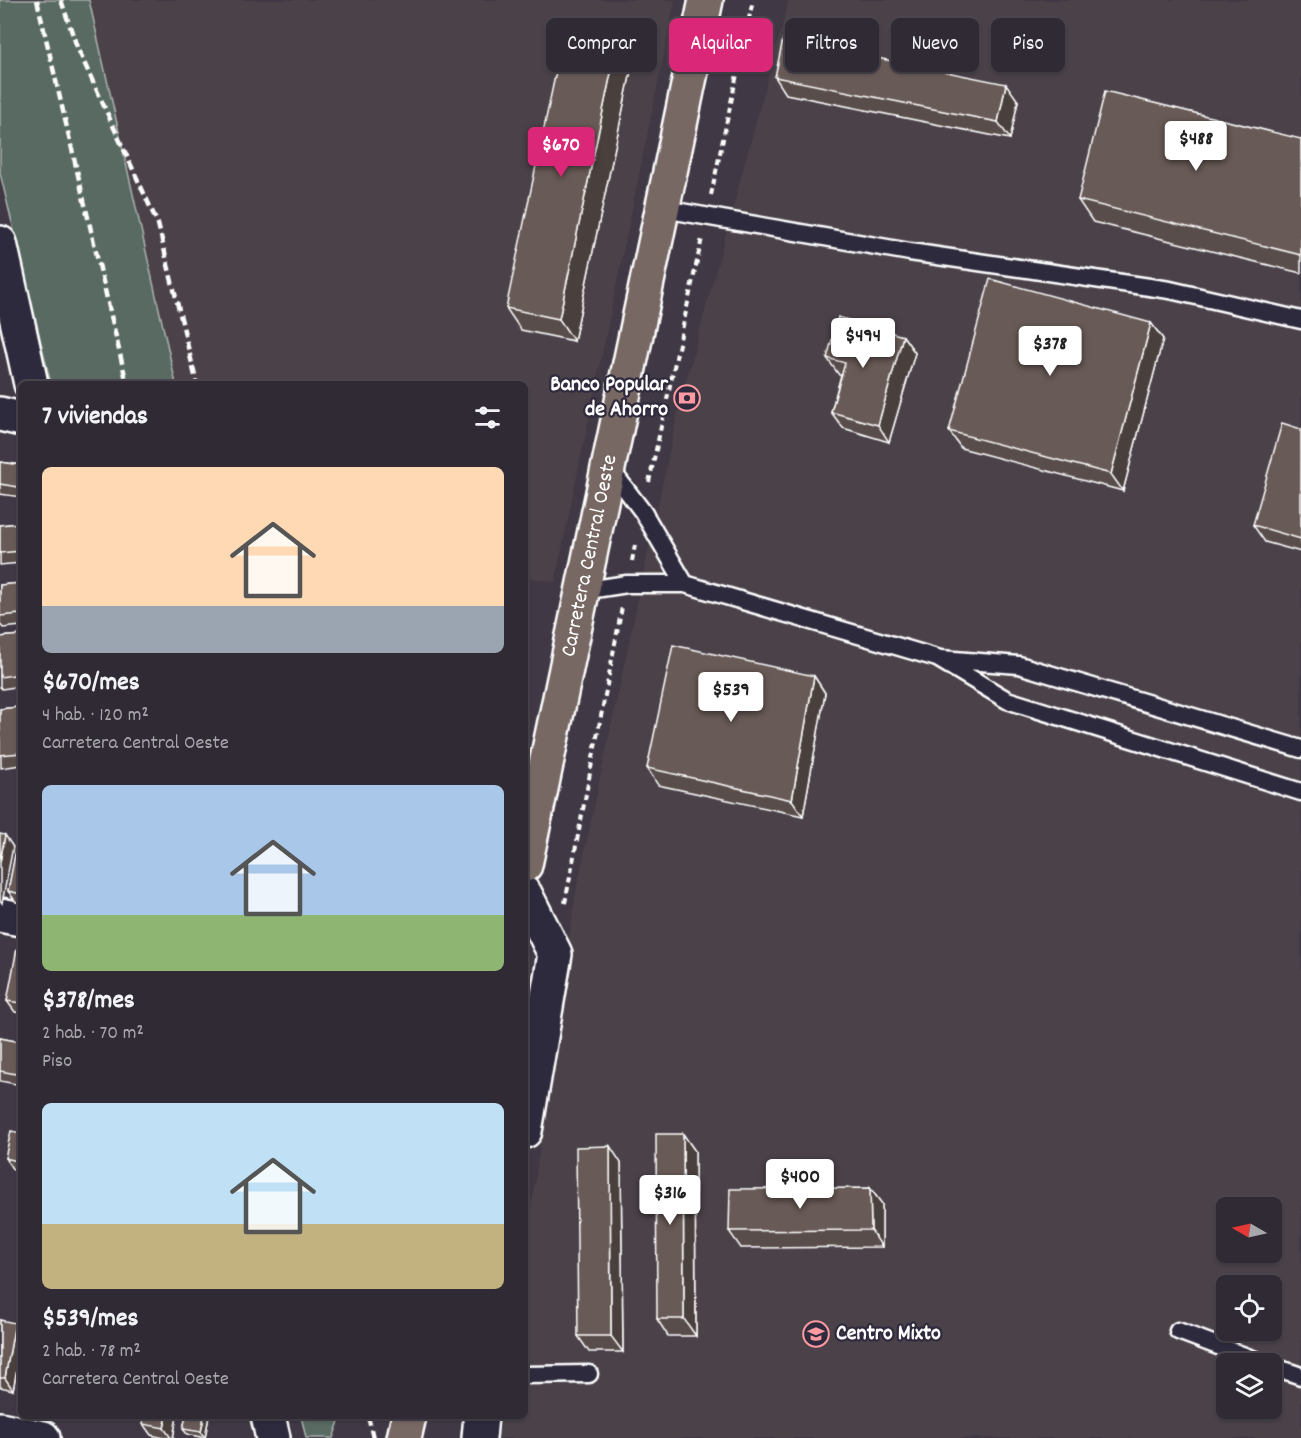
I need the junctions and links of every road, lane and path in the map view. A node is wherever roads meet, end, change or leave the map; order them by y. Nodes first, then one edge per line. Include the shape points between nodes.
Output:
1 (706, 0) edge
2 (753, 0) edge
3 (664, 209) junction
4 (706, 216) junction
5 (0, 243) edge
6 (1301, 320) edge
7 (30, 381) edge
8 (0, 414) edge
9 (18, 418) edge
10 (609, 467) junction
11 (643, 512) junction
12 (627, 584) junction
13 (685, 584) junction
14 (582, 591) junction
15 (937, 658) junction
16 (1301, 748) edge
17 (1301, 792) edge
18 (528, 851) edge
19 (528, 900) edge
20 (564, 908) dead end
21 (0, 915) edge
22 (18, 918) edge
23 (528, 1113) edge
24 (1178, 1331) dead end
25 (1237, 1353) edge
26 (1282, 1369) edge
27 (589, 1374) dead end
28 (528, 1375) edge
29 (1301, 1376) edge
30 (269, 1419) edge
31 (408, 1419) edge
32 (481, 1419) edge
33 (0, 1429) edge
34 (43, 1438) edge
35 (273, 1438) edge
36 (404, 1438) edge
37 (479, 1438) edge

1 - 3 main road, Carretera Central Oeste
2 - 4 path
3 - 4 lane
3 - 10 main road, Carretera Central Oeste
4 - 6 lane via 910,252 1170,290
4 - 11 path
5 - 7 street
8 - 9 street
10 - 11 lane
10 - 14 main road, Carretera Central Oeste
11 - 12 path
11 - 13 lane
12 - 13 lane
12 - 14 lane
12 - 20 path
13 - 15 lane
14 - 18 main road, Carretera Central Oeste
15 - 16 lane via 1019,665
15 - 17 lane via 1007,700
19 - 23 street via 555,954
21 - 22 street
24 - 25 lane
26 - 29 lane
27 - 28 lane
30 - 35 street
31 - 36 main road
32 - 37 street
33 - 34 street

